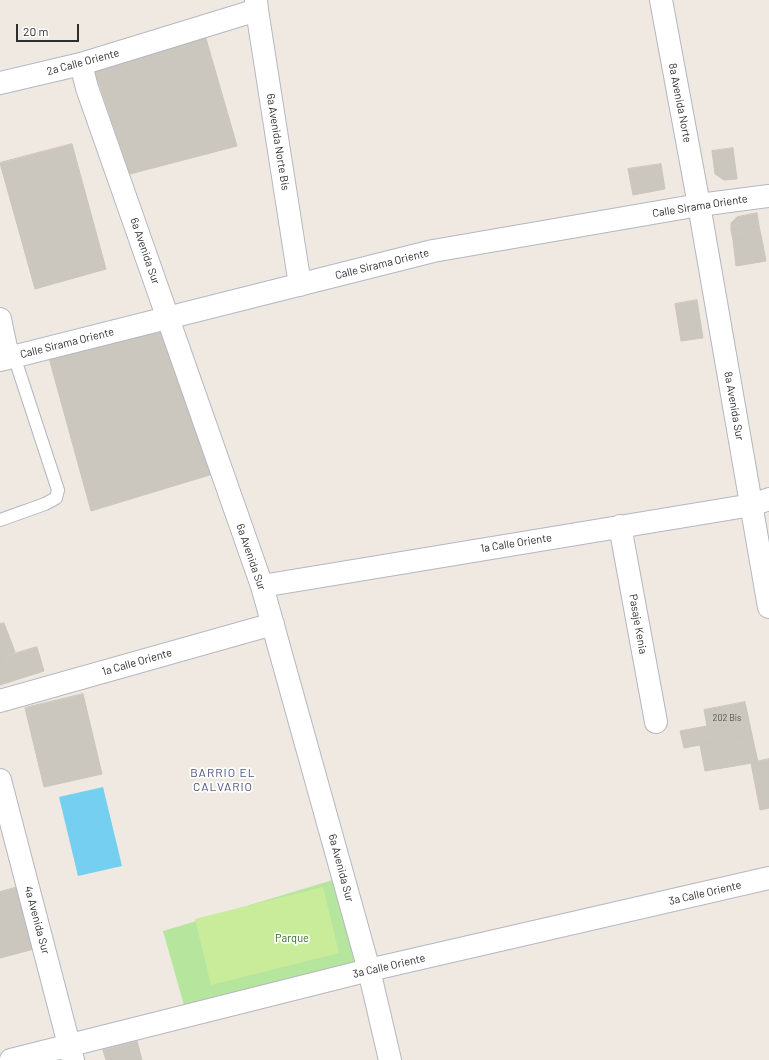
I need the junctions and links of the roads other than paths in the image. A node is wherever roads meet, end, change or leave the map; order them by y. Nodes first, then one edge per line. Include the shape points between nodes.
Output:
1 (661, 0) edge
2 (257, 5) edge
3 (81, 64) junction
4 (0, 83) edge
5 (769, 196) edge
6 (699, 205) junction
7 (300, 285) junction
8 (168, 318) junction
9 (0, 320) edge
10 (7, 358) edge
11 (760, 502) edge
12 (0, 520) edge
13 (620, 526) junction
14 (262, 586) junction
15 (769, 607) edge
16 (273, 624) junction
17 (0, 701) edge
18 (656, 722) dead end
19 (0, 780) edge
20 (769, 878) edge
21 (369, 970) junction
22 (71, 1053) edge
23 (11, 1060) edge
24 (390, 1060) edge

1 - 6 street, 8a Avenida Norte
2 - 3 street, 2a Calle Oriente
2 - 7 street, 6a Avenida Norte Bis
3 - 4 street, 2a Calle Oriente
3 - 8 street, 6a Avenida Sur via 87,88
5 - 6 street, Calle Sirama Oriente
6 - 7 street, Calle Sirama Oriente via 433,251
6 - 11 street, 8a Avenida Sur
7 - 8 street, Calle Sirama Oriente
8 - 10 street, Calle Sirama Oriente
8 - 14 street, 6a Avenida Sur
9 - 10 street
10 - 12 lane via 58,490 56,498 45,504
11 - 13 street, 1a Calle Oriente
11 - 15 street, 8a Avenida Sur
13 - 14 street, 1a Calle Oriente
13 - 18 street, Pasaje Kenia
14 - 16 street, 6a Avenida Sur
16 - 17 street, 1a Calle Oriente
16 - 21 street, 6a Avenida Sur
19 - 22 street, 4a Avenida Sur
20 - 21 street, 3a Calle Oriente
21 - 22 street, 3a Calle Oriente
21 - 24 street, 6a Avenida Sur
22 - 23 street, 3a Calle Oriente

